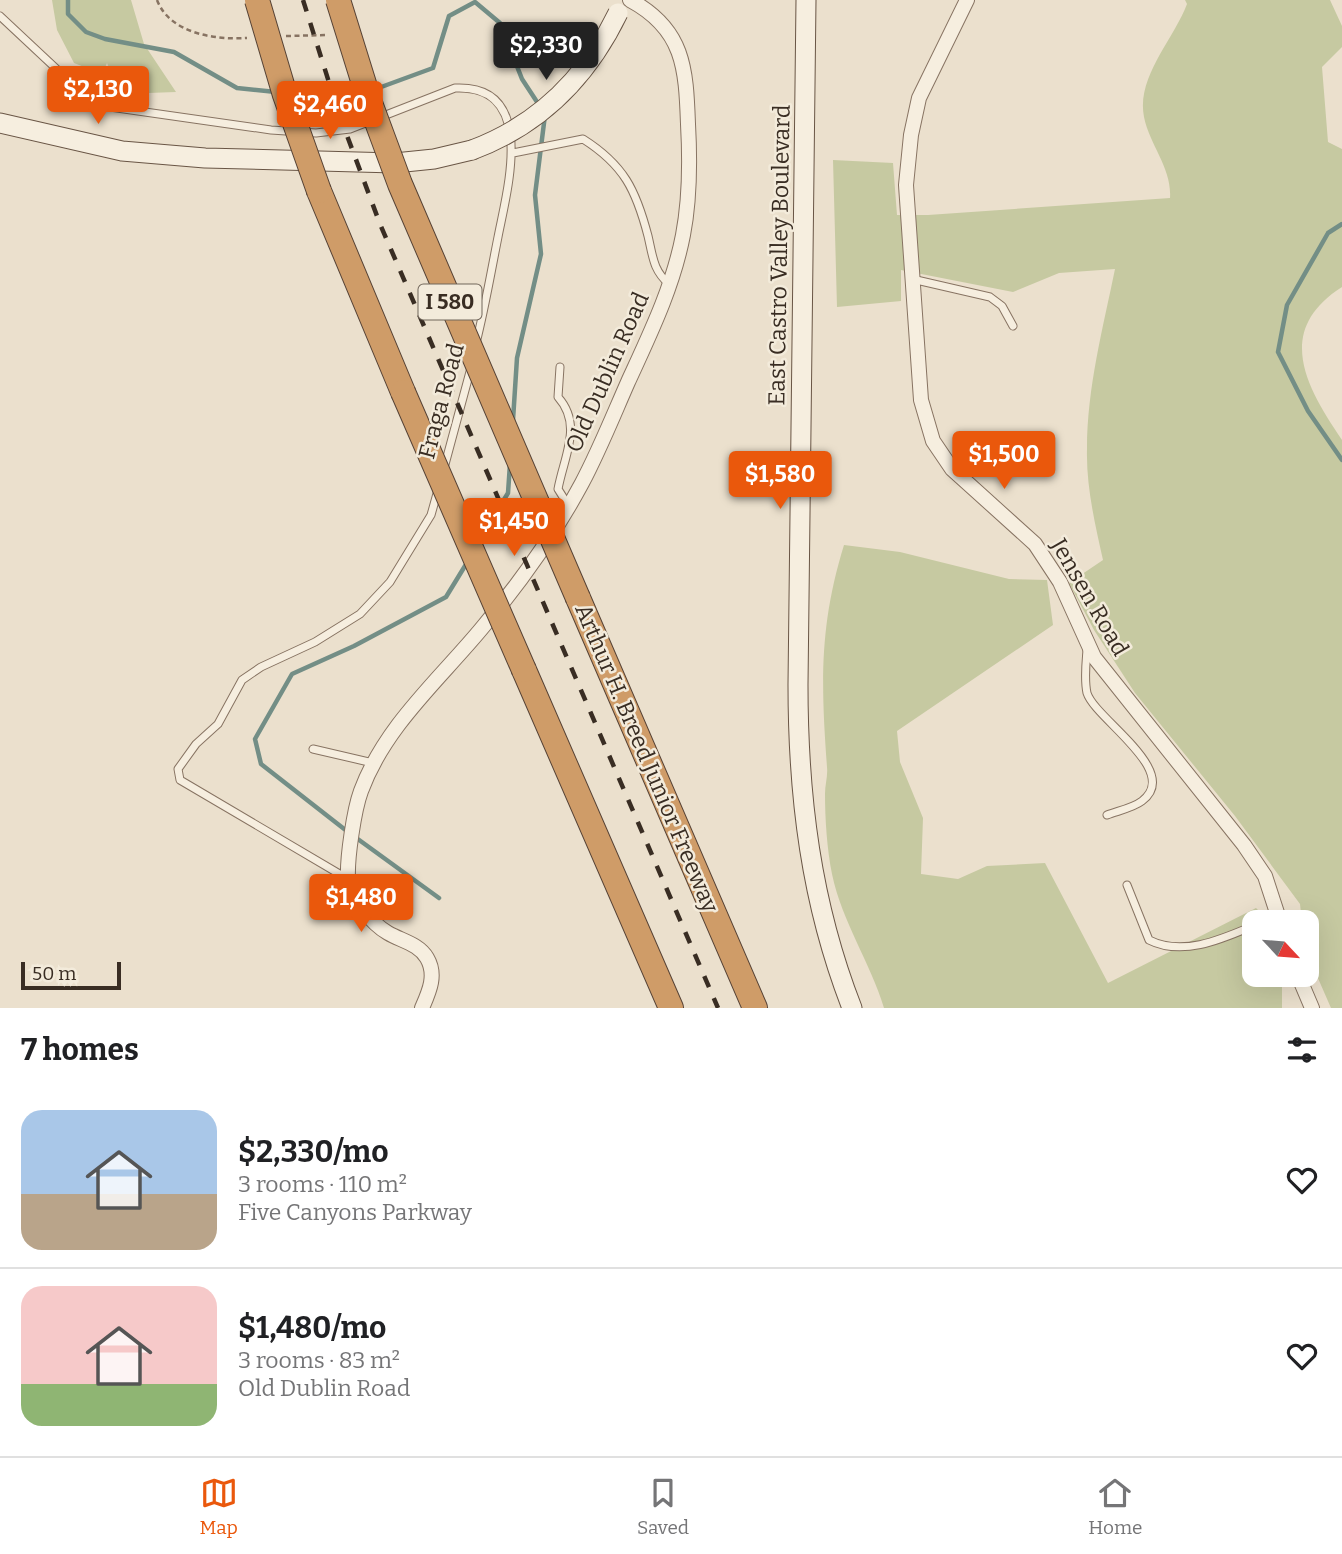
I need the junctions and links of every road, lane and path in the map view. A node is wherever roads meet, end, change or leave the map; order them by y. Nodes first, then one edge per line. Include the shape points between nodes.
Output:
1 (257, 0) edge
2 (338, 0) edge
3 (806, 0) edge
4 (967, 0) edge
5 (624, 4) edge
6 (0, 16) edge
7 (0, 123) edge
8 (513, 153) junction
9 (911, 279) junction
10 (670, 285) junction
11 (1013, 326) dead end
12 (559, 366) dead end
13 (568, 505) junction
14 (1088, 642) junction
15 (313, 749) dead end
16 (373, 763) junction
17 (1107, 815) dead end
18 (348, 880) junction
19 (1127, 885) dead end
20 (1276, 910) edge
21 (1242, 930) edge
22 (1303, 987) edge
23 (422, 1008) edge
24 (671, 1008) edge
25 (755, 1008) edge
26 (852, 1008) edge
27 (1312, 1008) edge

1 - 24 highway, bridge via 318,191
2 - 25 highway, Arthur H. Breed Junior Freeway / I 580, bridge via 404,193
3 - 26 main road, East Castro Valley Boulevard via 800,787 817,896
4 - 9 street, Jensen Road via 919,98 911,135 906,185
5 - 7 main road, bridge via 594,56 560,96 521,126 472,150 434,159 395,163 192,157 109,149
5 - 10 street, Old Dublin Road via 656,16 667,29 683,63 687,86 687,197 684,232
6 - 8 lane, Fraga Road via 79,90 110,107 316,133 350,129 464,88 488,96 498,106 510,128
8 - 10 lane via 583,139 616,162 641,212 655,272
8 - 18 lane, Fraga Road via 480,328 430,515 390,582 360,614 242,680 218,724 178,769 180,780
9 - 11 lane via 990,297 1002,306
9 - 14 street, Jensen Road via 921,400 933,441 952,469 1035,544 1060,582
10 - 13 street, Old Dublin Road via 656,324
12 - 13 lane via 558,397 569,409 571,439 558,489
13 - 16 street, Old Dublin Road via 534,561 392,732
14 - 17 lane via 1088,694 1100,713 1140,753 1152,780 1142,802
14 - 20 street, Jensen Road via 1102,667 1244,845 1265,876
15 - 16 lane
16 - 18 street, Old Dublin Road via 360,795
18 - 23 street via 373,922 426,956 432,969 431,985
19 - 21 lane via 1149,940 1162,947 1208,943
22 - 27 street

